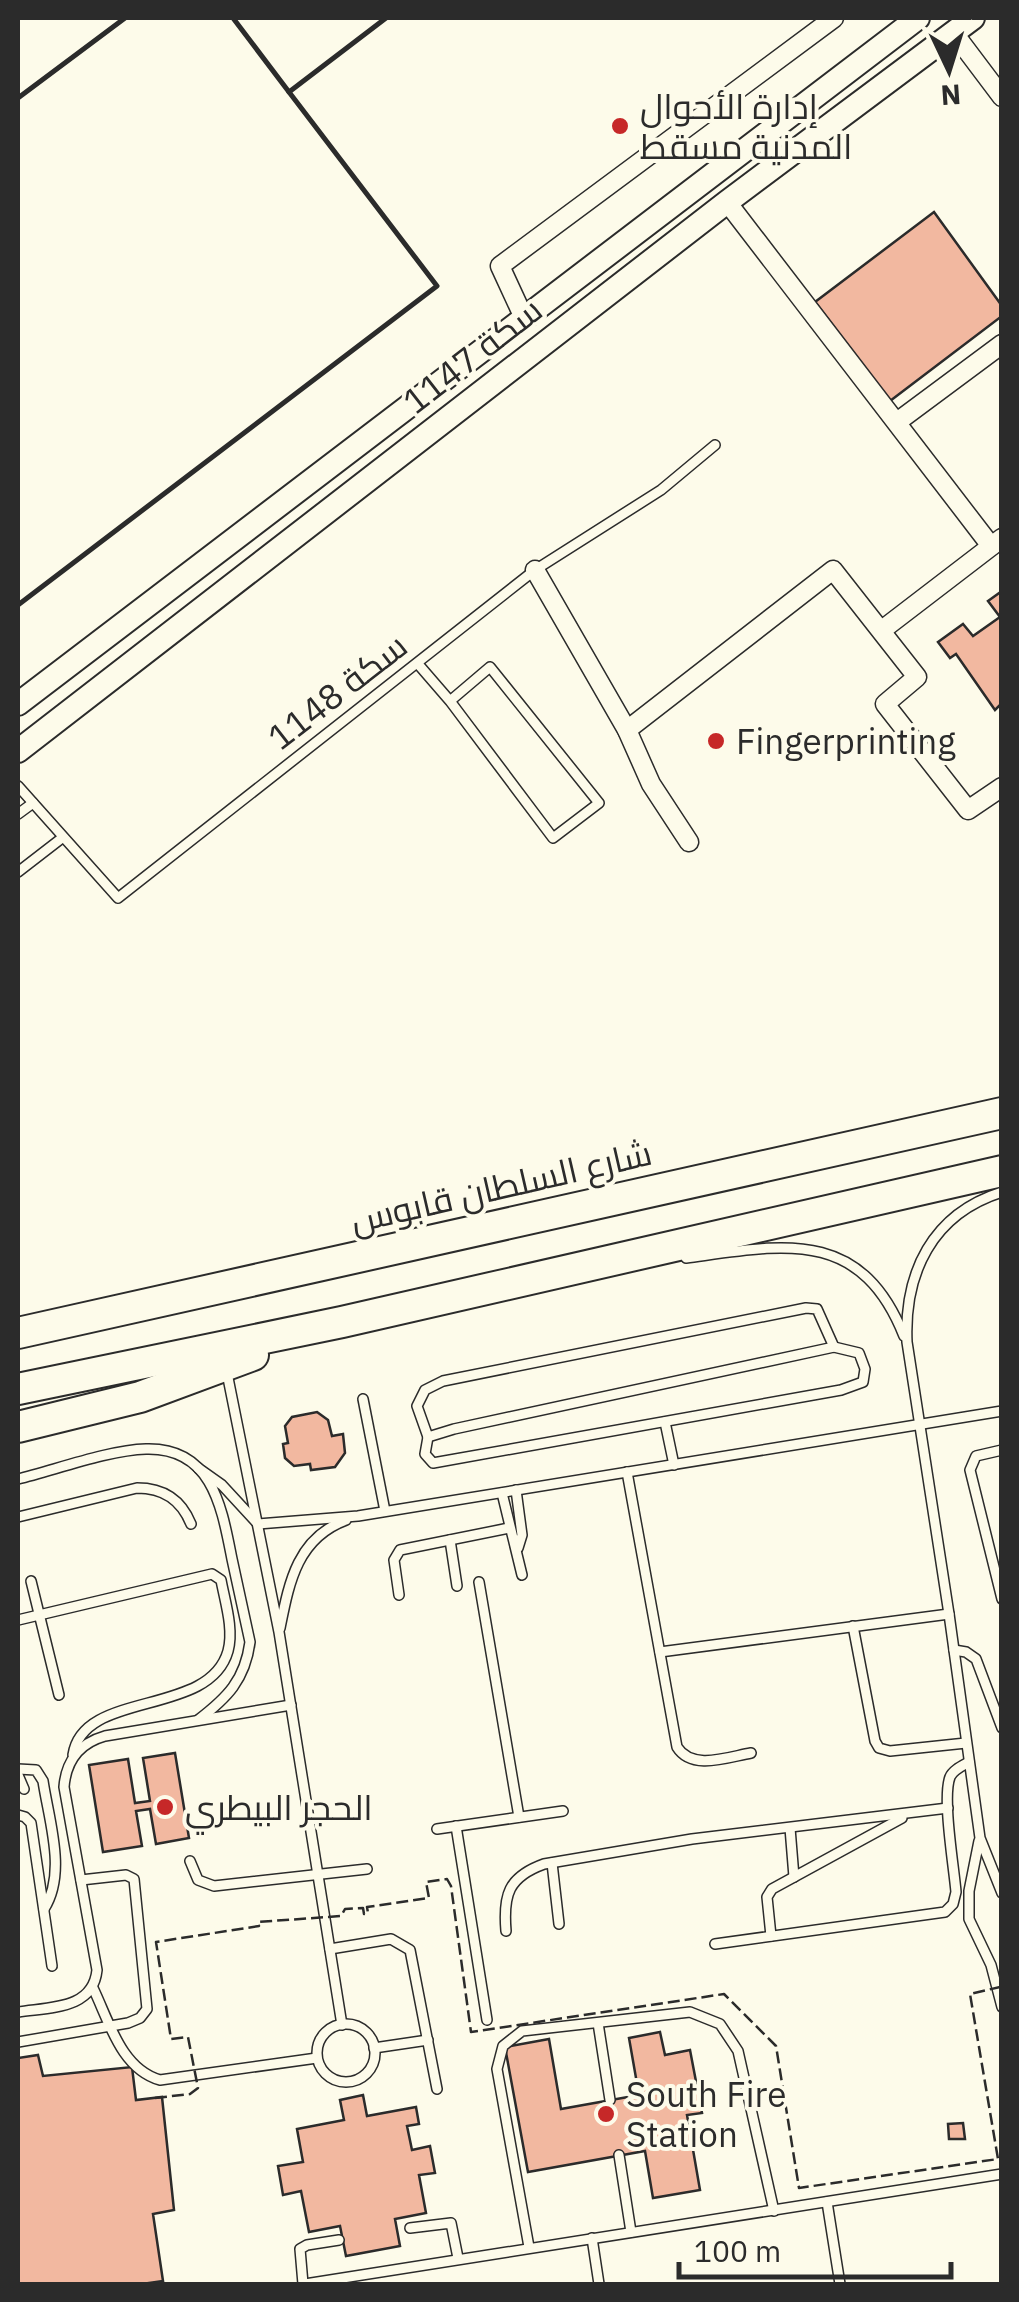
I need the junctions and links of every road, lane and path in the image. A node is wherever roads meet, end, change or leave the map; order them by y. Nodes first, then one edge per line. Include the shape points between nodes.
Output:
1 (834, 18) edge
2 (918, 18) edge
3 (972, 18) edge
4 (953, 32) junction
5 (1002, 97) edge
6 (728, 202) junction
7 (524, 318) junction
8 (1002, 344) edge
9 (897, 422) junction
10 (715, 445) dead end
11 (996, 542) edge
12 (535, 570) junction
13 (882, 630) junction
14 (418, 664) junction
15 (450, 701) junction
16 (18, 704) edge
17 (628, 730) junction
18 (18, 752) edge
19 (18, 786) edge
20 (1002, 787) edge
21 (33, 803) junction
22 (18, 814) edge
23 (62, 838) junction
24 (689, 842) dead end
25 (18, 872) edge
26 (1002, 1113) edge
27 (1002, 1171) edge
28 (1002, 1192) edge
29 (674, 1260) dead end
30 (654, 1262) dead end
31 (540, 1278) junction
32 (342, 1322) junction
33 (18, 1333) edge
34 (907, 1342) junction
35 (834, 1346) junction
36 (226, 1366) junction
37 (18, 1388) edge
38 (363, 1399) dead end
39 (1002, 1411) edge
40 (665, 1422) junction
41 (920, 1426) junction
42 (18, 1427) edge
43 (428, 1437) junction
44 (1002, 1450) edge
45 (674, 1465) junction
46 (198, 1468) junction
47 (627, 1472) junction
48 (18, 1479) edge
49 (516, 1490) junction
50 (502, 1493) junction
51 (385, 1512) junction
52 (358, 1516) junction
53 (18, 1518) edge
54 (191, 1524) dead end
55 (258, 1524) junction
56 (509, 1528) junction
57 (450, 1540) junction
58 (518, 1548) junction
59 (522, 1575) dead end
60 (32, 1581) dead end
61 (478, 1582) dead end
62 (457, 1586) dead end
63 (399, 1595) dead end
64 (1002, 1599) edge
65 (950, 1614) junction
66 (40, 1615) junction
67 (18, 1620) edge
68 (853, 1626) junction
69 (279, 1632) junction
70 (954, 1650) junction
71 (660, 1652) junction
72 (58, 1695) dead end
73 (997, 1696) edge
74 (291, 1705) junction
75 (195, 1722) junction
76 (1002, 1728) edge
77 (966, 1743) junction
78 (751, 1753) dead end
79 (72, 1758) junction
80 (969, 1762) junction
81 (18, 1772) edge
82 (24, 1789) dead end
83 (948, 1808) junction
84 (562, 1810) dead end
85 (910, 1814) junction
86 (18, 1815) edge
87 (519, 1817) junction
88 (456, 1826) junction
89 (790, 1828) junction
90 (437, 1829) dead end
91 (980, 1838) junction
92 (190, 1861) dead end
93 (552, 1863) junction
94 (367, 1869) dead end
95 (318, 1874) junction
96 (794, 1877) junction
97 (81, 1880) junction
98 (1002, 1893) edge
99 (44, 1908) junction
100 (559, 1924) dead end
101 (506, 1931) dead end
102 (771, 1936) junction
103 (714, 1944) dead end
104 (330, 1948) junction
105 (52, 1966) dead end
106 (93, 1988) junction
107 (1002, 2006) edge
108 (18, 2012) edge
109 (487, 2020) dead end
110 (598, 2022) junction
111 (342, 2025) junction
112 (112, 2027) junction
113 (428, 2040) junction
114 (18, 2042) edge
115 (374, 2048) junction
116 (317, 2058) junction
117 (436, 2089) dead end
118 (610, 2100) dead end
119 (619, 2156) dead end
120 (1002, 2174) edge
121 (826, 2202) junction
122 (774, 2211) junction
123 (410, 2228) dead end
124 (631, 2232) junction
125 (592, 2238) junction
126 (339, 2240) dead end
127 (529, 2247) junction
128 (458, 2258) junction
129 (368, 2279) edge
130 (304, 2284) edge
131 (599, 2284) edge
132 (840, 2284) edge

1 - 7 street via 500,266
2 - 7 street, سكة 1147
3 - 4 street, سكة 1147
4 - 5 street
4 - 6 street, سكة 1147
6 - 9 street
6 - 18 street, سكة 1147
7 - 16 street, سكة 1147
8 - 9 street
9 - 11 street
10 - 12 lane, سكة 1148 via 661,490
11 - 13 street
12 - 14 lane, سكة 1148
12 - 17 street
13 - 17 street via 833,570
13 - 20 street via 917,677 885,704 968,810
14 - 15 lane
14 - 23 lane, سكة 1148 via 118,898
15 - 15 lane via 553,838 599,803 490,666
17 - 24 street via 651,784
19 - 21 lane, سكة 1148
21 - 22 lane
21 - 23 lane, سكة 1148
23 - 25 lane
26 - 33 highway, شارع السلطان قابوس
27 - 31 highway
28 - 34 lane via 961,1212 922,1256 911,1283
29 - 34 lane via 770,1246 829,1254 879,1288
30 - 31 lane
31 - 32 highway
32 - 36 highway
32 - 37 highway
34 - 41 lane
35 - 40 lane via 859,1353 863,1382
35 - 43 lane
35 - 43 lane via 817,1308 806,1308 442,1381 425,1390 417,1406
36 - 42 highway via 140,1398
36 - 55 lane
38 - 51 lane
39 - 41 lane
40 - 43 lane via 433,1463 425,1454
40 - 45 lane
41 - 45 lane
41 - 65 lane
44 - 64 lane via 976,1456 970,1470
45 - 47 lane
46 - 48 lane via 174,1454 145,1449
46 - 55 lane
46 - 75 lane via 221,1505 250,1642 235,1687
47 - 49 lane
47 - 71 lane
49 - 50 lane
49 - 58 lane
50 - 51 lane
50 - 56 lane
51 - 52 lane
52 - 55 lane
52 - 69 lane via 332,1525 304,1551 291,1573
53 - 54 lane via 149,1488 171,1496
55 - 69 lane
56 - 57 lane
56 - 58 lane
57 - 62 lane
57 - 63 lane via 397,1552
58 - 59 lane
60 - 66 lane
61 - 87 lane
65 - 68 lane
65 - 70 lane
66 - 67 lane
66 - 72 lane
66 - 79 lane via 212,1574 221,1580 230,1640 220,1668 197,1687 96,1722 76,1740
68 - 71 lane
68 - 77 lane via 876,1745 890,1751
69 - 74 lane
70 - 73 lane via 976,1659
70 - 77 lane
71 - 78 lane via 680,1753 697,1761
73 - 76 lane
74 - 75 lane
74 - 95 lane
75 - 79 lane via 96,1739
77 - 80 lane
79 - 97 lane via 64,1787
80 - 83 lane via 952,1774
80 - 91 lane
81 - 82 lane
81 - 99 lane via 36,1770 44,1782 56,1874
83 - 85 lane
83 - 102 lane via 956,1892 949,1908
84 - 87 lane
85 - 89 lane
85 - 96 lane
86 - 99 lane via 31,1823
87 - 88 lane
88 - 90 lane
88 - 109 lane
89 - 93 lane
89 - 96 lane
91 - 98 lane
91 - 107 lane via 968,1910
92 - 95 lane via 198,1880 214,1886
93 - 100 lane
93 - 101 lane via 512,1886 504,1900
94 - 95 lane
95 - 104 lane
96 - 102 lane via 768,1892
97 - 106 lane via 97,1970
97 - 112 lane via 126,1875 136,1883 148,2003 140,2018
99 - 105 lane
102 - 103 lane
104 - 111 lane
104 - 113 lane via 391,1939 404,1944 414,1957
106 - 108 lane via 70,2004
106 - 112 lane
110 - 118 lane
110 - 122 lane via 690,2012 728,2032
110 - 127 lane via 522,2032 499,2053
111 - 115 lane via 359,2028
111 - 116 lane via 320,2040
112 - 114 lane
112 - 116 lane via 133,2066 160,2080
113 - 115 lane
113 - 117 lane
115 - 116 lane via 372,2066 351,2082 326,2074
119 - 124 lane
120 - 121 lane
121 - 122 lane
121 - 132 lane
122 - 124 lane
123 - 128 lane via 451,2223
124 - 125 lane
125 - 127 lane
125 - 131 lane
126 - 130 lane via 302,2247
127 - 128 lane
128 - 129 lane
129 - 130 lane

